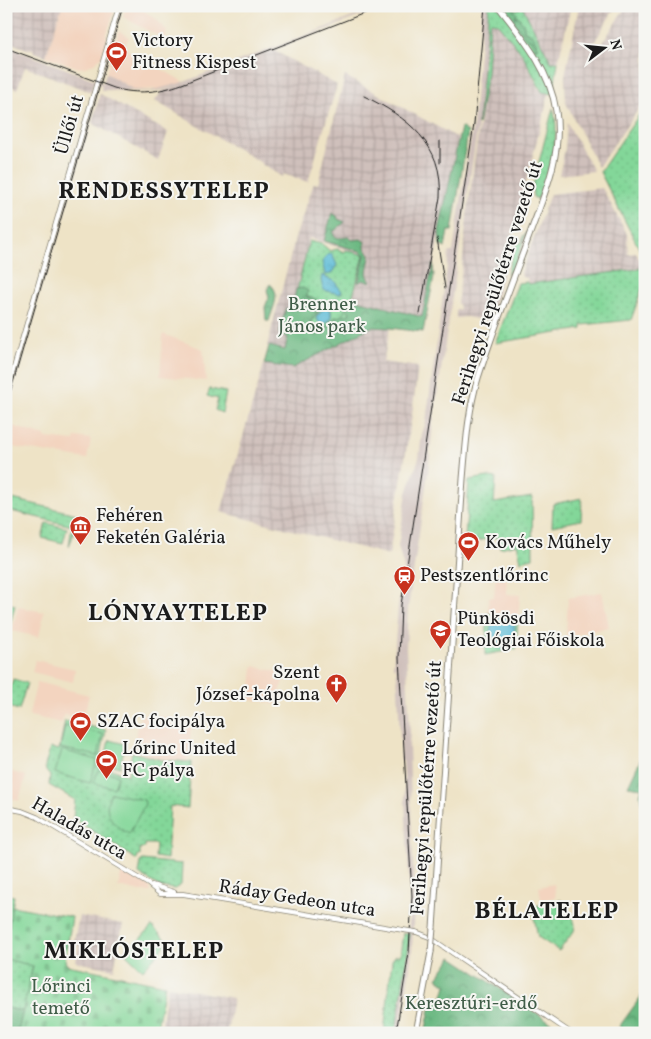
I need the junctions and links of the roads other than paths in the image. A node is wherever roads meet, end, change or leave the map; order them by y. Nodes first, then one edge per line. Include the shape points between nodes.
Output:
1 (119, 6) edge
2 (498, 6) edge
3 (6, 395) edge
4 (6, 808) edge
5 (150, 885) junction
6 (178, 893) junction
7 (152, 894) dead end
8 (416, 1033) edge
9 (571, 1033) edge

1 - 3 main road, Üllői út
2 - 8 main road, Ferihegyi repülőtérre vezető út, bridge via 534,54 546,76 556,109 557,142 551,177 484,360 470,410 433,928
4 - 5 main road, Haladás utca via 37,817
5 - 6 main road
5 - 6 main road, Ráday Gedeon utca via 160,894
5 - 7 main road
6 - 9 main road, Ráday Gedeon utca, bridge via 416,932 429,937

